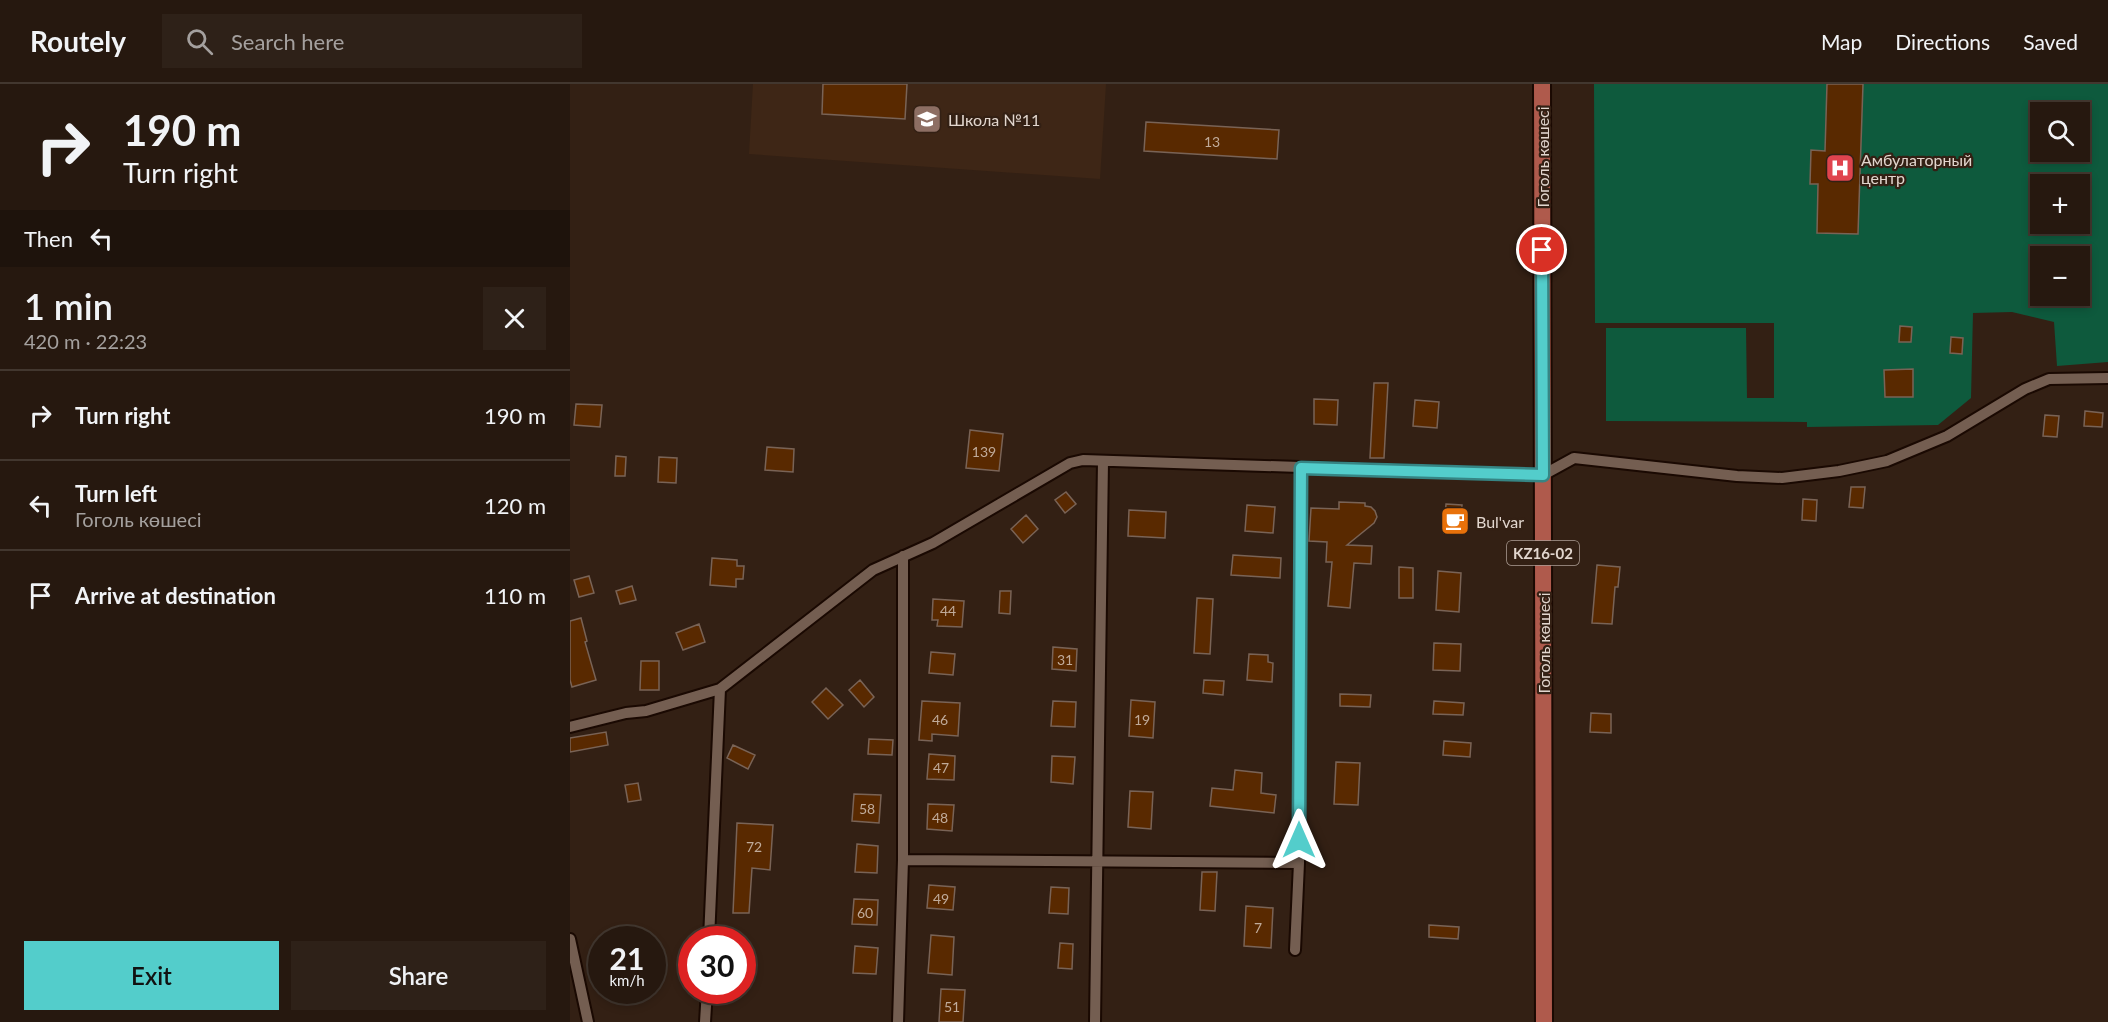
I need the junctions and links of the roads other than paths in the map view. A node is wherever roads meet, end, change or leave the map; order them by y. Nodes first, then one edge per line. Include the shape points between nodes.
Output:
1 (1542, 84) edge
2 (2108, 378) edge
3 (1102, 461) junction
4 (1301, 468) junction
5 (1543, 475) junction
6 (903, 556) junction
7 (720, 689) junction
8 (570, 727) edge
9 (903, 860) junction
10 (1097, 860) junction
11 (1299, 863) junction
12 (710, 926) edge
13 (570, 939) edge
14 (1295, 950) dead end
15 (706, 1004) edge
16 (588, 1022) edge
17 (705, 1022) edge
18 (898, 1022) edge
19 (1095, 1022) edge
20 (1544, 1022) edge

1 - 5 main road, Гоголь көшесі / KZ16-02
2 - 5 street via 2049,380 2025,389 1947,436 1887,460 1839,471 1782,477 1737,476 1574,458
3 - 4 street
3 - 6 street via 1070,463 933,543
3 - 10 street
4 - 5 street
4 - 11 street
5 - 20 main road, Гоголь көшесі / KZ16-02
6 - 7 street via 873,570
6 - 9 street
7 - 8 street via 646,711
7 - 12 street
9 - 10 street
9 - 18 street
10 - 11 street
10 - 19 street
11 - 14 street
13 - 16 street
15 - 17 street

